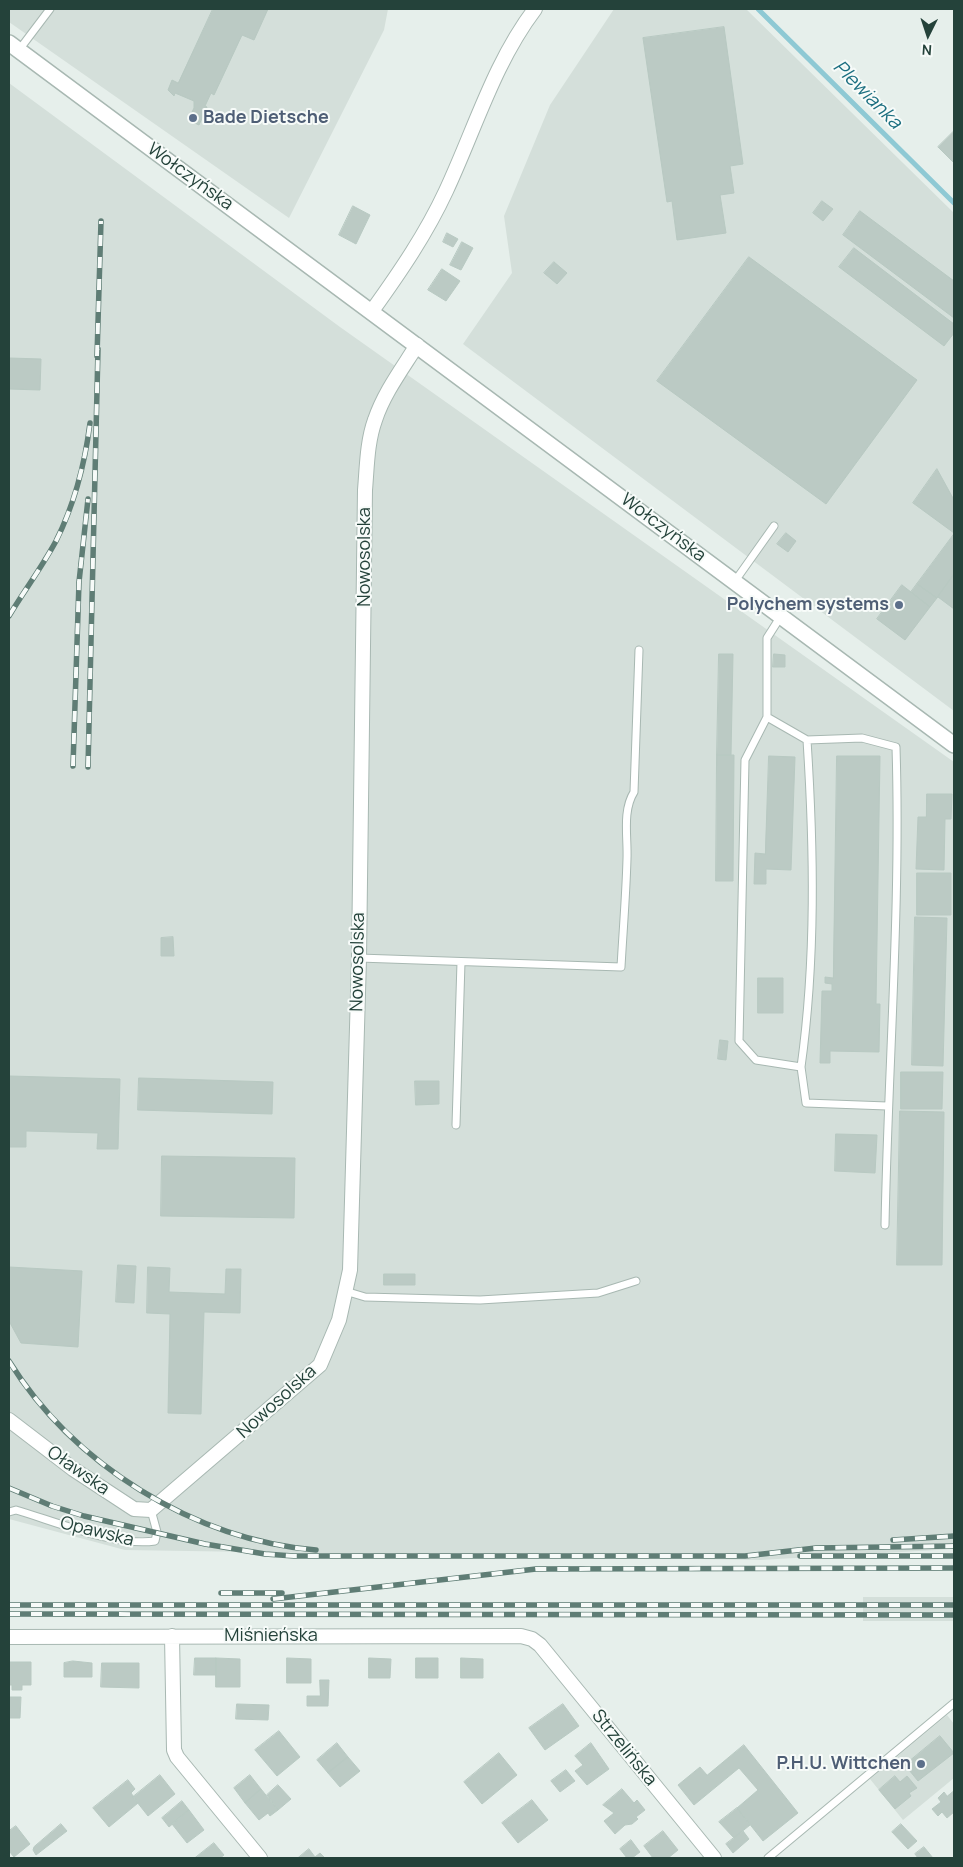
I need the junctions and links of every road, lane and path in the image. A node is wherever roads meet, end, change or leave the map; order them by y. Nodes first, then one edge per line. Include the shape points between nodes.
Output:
1 (50, 9) edge
2 (535, 9) edge
3 (14, 46) edge
4 (372, 311) junction
5 (418, 345) junction
6 (774, 526) dead end
7 (736, 581) junction
8 (781, 615) junction
9 (639, 650) dead end
10 (767, 717) junction
11 (807, 740) junction
12 (954, 745) edge
13 (359, 958) junction
14 (460, 962) junction
15 (801, 1067) junction
16 (887, 1106) junction
17 (456, 1125) dead end
18 (885, 1225) dead end
19 (636, 1281) dead end
20 (345, 1291) junction
21 (9, 1420) edge
22 (152, 1510) junction
23 (9, 1512) edge
24 (172, 1636) junction
25 (9, 1637) edge
26 (532, 1639) joint
27 (954, 1703) edge
28 (260, 1858) edge
29 (714, 1858) edge
30 (768, 1858) edge

1 - 3 lane
2 - 4 street via 503,60 432,220
3 - 4 street, Wołczyńska
4 - 5 street, Wołczyńska
5 - 7 street, Wołczyńska
5 - 13 street, Nowosolska via 379,408 368,454
6 - 7 lane
7 - 8 street, Wołczyńska
8 - 10 lane via 768,638
8 - 12 street, Wołczyńska
9 - 14 lane via 634,792 628,801 627,818 622,967
10 - 11 lane
10 - 15 lane via 745,760 739,1042 756,1060
11 - 15 lane via 813,836 809,1010
11 - 16 lane via 862,738 896,747 898,818 894,1004
13 - 14 lane
13 - 20 street, Nowosolska via 350,1270
14 - 17 lane
15 - 16 lane via 806,1103
16 - 18 lane
19 - 20 lane via 598,1293 480,1300 365,1297
20 - 22 street, Nowosolska via 339,1320 320,1365
21 - 22 street, Oławska via 73,1469 134,1509
22 - 23 lane, Opawska via 157,1532 155,1541 139,1544 16,1510
24 - 25 street, Miśnieńska
24 - 26 street, Miśnieńska via 521,1636
24 - 28 street via 174,1750
26 - 29 street, Strzelińska
27 - 30 lane

